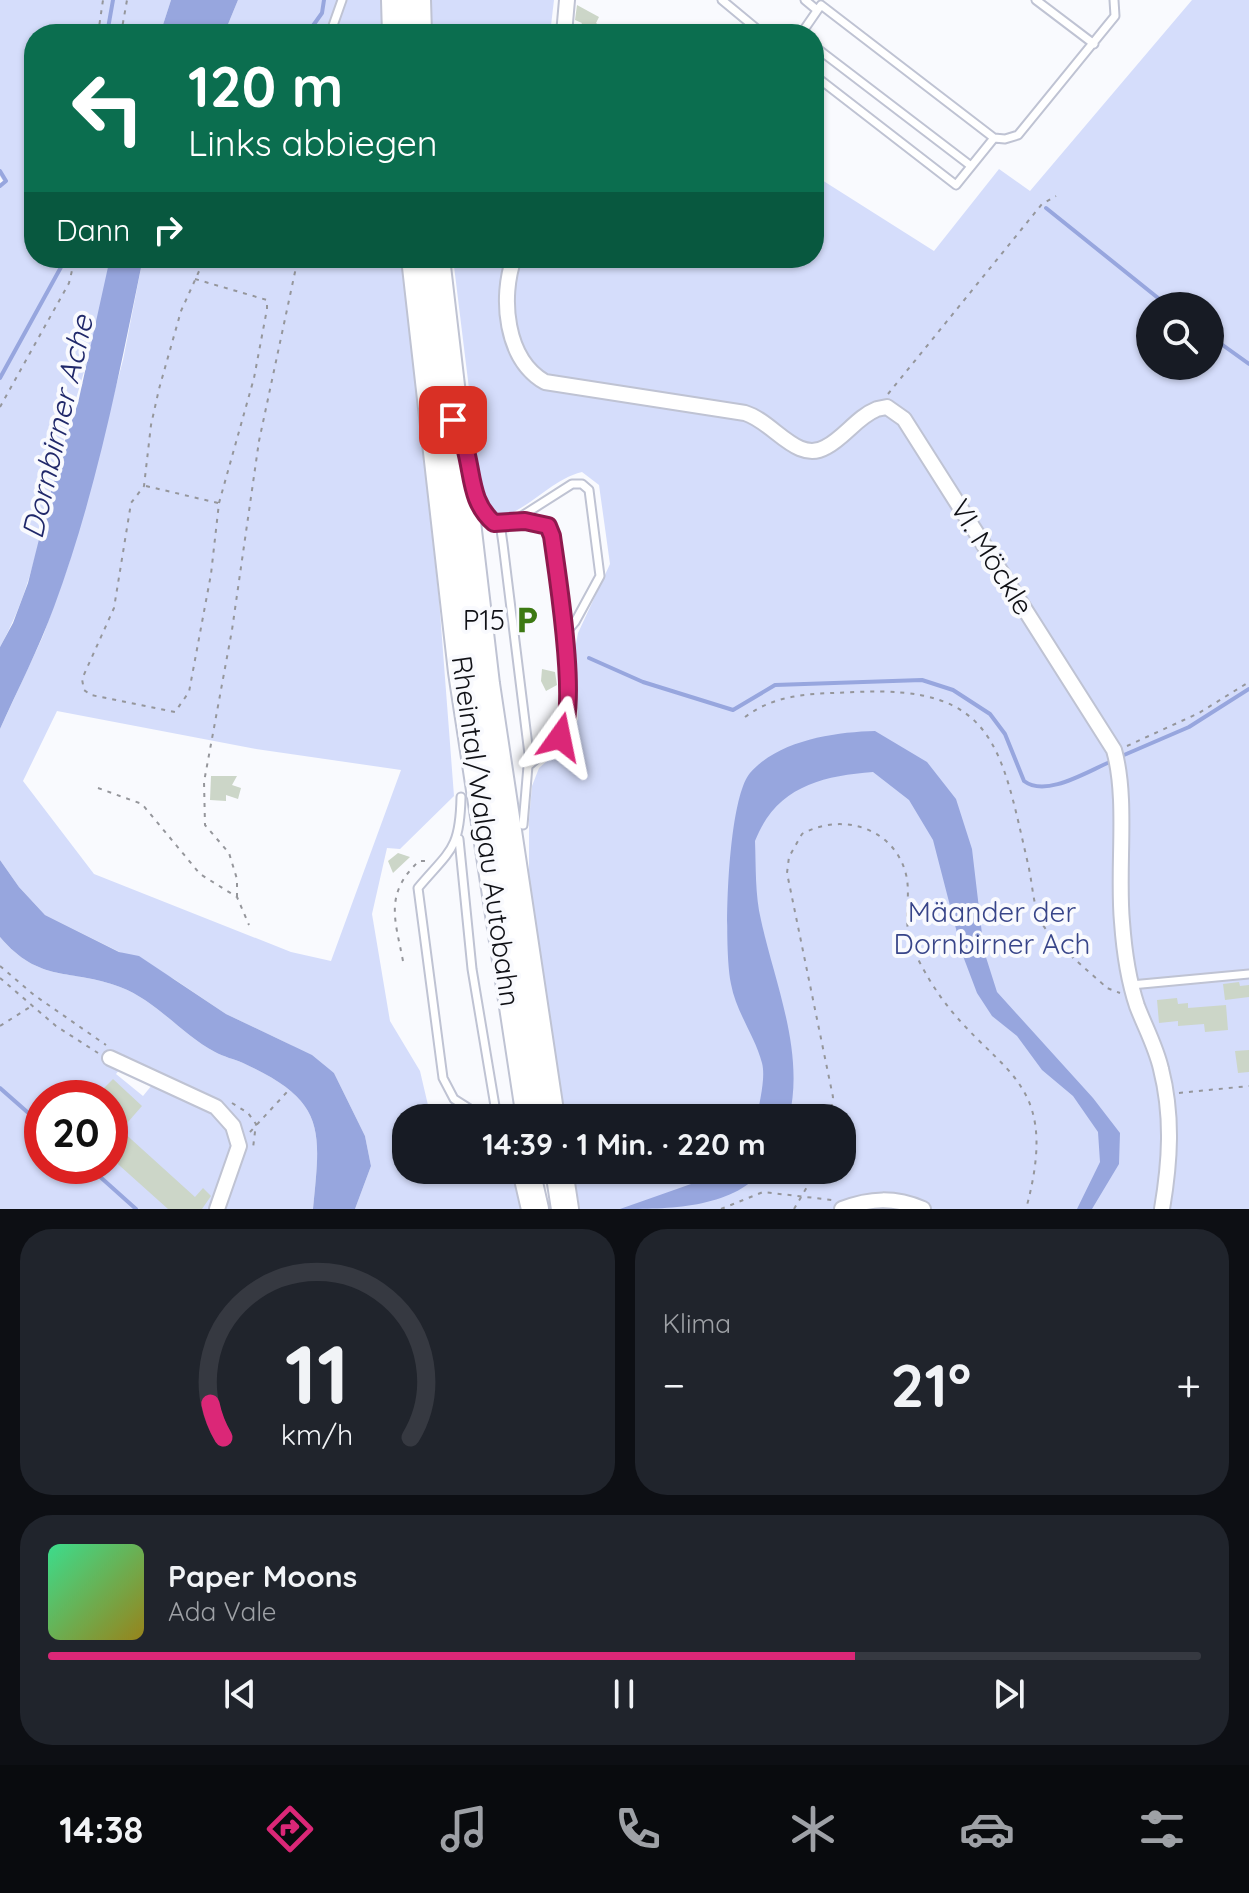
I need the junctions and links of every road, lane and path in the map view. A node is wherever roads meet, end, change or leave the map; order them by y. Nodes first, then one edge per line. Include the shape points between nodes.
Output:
1 (103, 0) edge
2 (127, 0) edge
3 (342, 0) edge
4 (395, 0) edge
5 (417, 0) edge
6 (567, 0) edge
7 (805, 0) edge
8 (1036, 0) edge
9 (1114, 0) edge
10 (727, 1) edge
11 (817, 10) junction
12 (99, 24) edge
13 (123, 24) edge
14 (334, 24) edge
15 (396, 24) edge
16 (418, 24) edge
17 (565, 24) edge
18 (752, 24) edge
19 (808, 24) edge
20 (1094, 44) junction
21 (824, 54) edge
22 (824, 83) edge
23 (994, 138) junction
24 (971, 166) junction
25 (1056, 196) dead end
26 (73, 268) edge
27 (200, 268) edge
28 (296, 268) edge
29 (416, 268) edge
30 (437, 268) edge
31 (511, 268) edge
32 (195, 279) junction
33 (0, 407) edge
34 (887, 407) junction
35 (453, 420) junction
36 (144, 486) junction
37 (219, 503) junction
38 (486, 514) junction
39 (514, 521) junction
40 (564, 635) junction
41 (462, 672) junction
42 (1249, 682) edge
43 (745, 717) dead end
44 (1114, 750) junction
45 (528, 766) junction
46 (98, 788) dead end
47 (461, 797) joint
48 (523, 825) joint
49 (459, 836) junction
50 (438, 866) junction
51 (237, 897) junction
52 (249, 925) dead end
53 (523, 937) junction
54 (403, 961) dead end
55 (1249, 974) edge
56 (0, 978) edge
57 (1132, 989) junction
58 (31, 1007) junction
59 (0, 1026) edge
60 (110, 1058) joint
61 (1249, 1086) edge
62 (287, 1092) dead end
63 (1166, 1094) junction
64 (462, 1104) edge
65 (495, 1104) edge
66 (528, 1104) edge
67 (549, 1104) edge
68 (832, 1104) edge
69 (239, 1146) junction
70 (810, 1184) edge
71 (804, 1196) junction
72 (857, 1203) junction
73 (217, 1209) edge
74 (721, 1209) edge
75 (794, 1209) edge
76 (842, 1209) edge
77 (923, 1209) edge
78 (1026, 1209) edge
79 (1162, 1209) edge

1 - 12 path
2 - 13 path
3 - 14 lane
4 - 15 highway
5 - 16 highway
6 - 17 street
7 - 11 lane
8 - 20 lane
9 - 20 lane via 1115,16
10 - 18 lane
11 - 19 lane
11 - 23 lane via 821,5
20 - 23 lane via 1018,135
21 - 24 lane
22 - 24 lane via 956,185
23 - 24 lane
25 - 34 path via 1042,204 889,391
26 - 33 path
27 - 32 path
28 - 51 path via 259,441 204,782 205,825 229,853
29 - 41 highway, Rheintal/Walgau Autobahn
30 - 35 highway, Rheintal/Walgau Autobahn
31 - 34 street via 504,294 507,317 529,370 545,382 745,413 768,423 803,452 814,453 868,413
32 - 36 path via 159,389
32 - 37 path via 267,300 254,378
34 - 44 street, VI. Möckle via 904,419
35 - 38 highway
35 - 53 highway, Rheintal/Walgau Autobahn
36 - 37 path
36 - 37 path via 131,503 114,608 82,679 91,695 175,712 182,705 208,589
38 - 39 lane
38 - 45 lane via 501,530
39 - 40 lane via 548,526
39 - 40 lane via 572,484 589,490 600,576
40 - 45 lane via 567,729
41 - 47 highway via 455,688
41 - 66 highway, Rheintal/Walgau Autobahn
42 - 44 path via 1199,713
43 - 57 path via 781,698 870,691 921,693 958,708 984,729 1001,761 1043,924 1107,988
44 - 57 street, VI. Möckle via 1120,778 1122,921
45 - 48 lane
46 - 51 path via 142,804 200,874
47 - 49 lane
48 - 53 highway
49 - 50 lane
49 - 65 lane via 472,969
50 - 54 path via 419,861 395,893
50 - 64 lane via 418,888 443,1078
51 - 52 path
53 - 67 highway, Rheintal/Walgau Autobahn
55 - 57 lane
56 - 58 path
57 - 63 street, VI. Möckle
58 - 59 path
58 - 60 path via 84,1047
60 - 69 street via 216,1107 233,1126
61 - 63 path
62 - 69 path
63 - 79 street, VI. Möckle via 1170,1140
68 - 78 path via 787,873 802,834 837,822 875,832 897,855 907,881 910,939 929,979 956,1016 1015,1073 1029,1100 1037,1156
69 - 73 street
70 - 71 path
71 - 72 path
71 - 74 path via 757,1193
71 - 75 path
72 - 76 street
72 - 77 street via 894,1200

